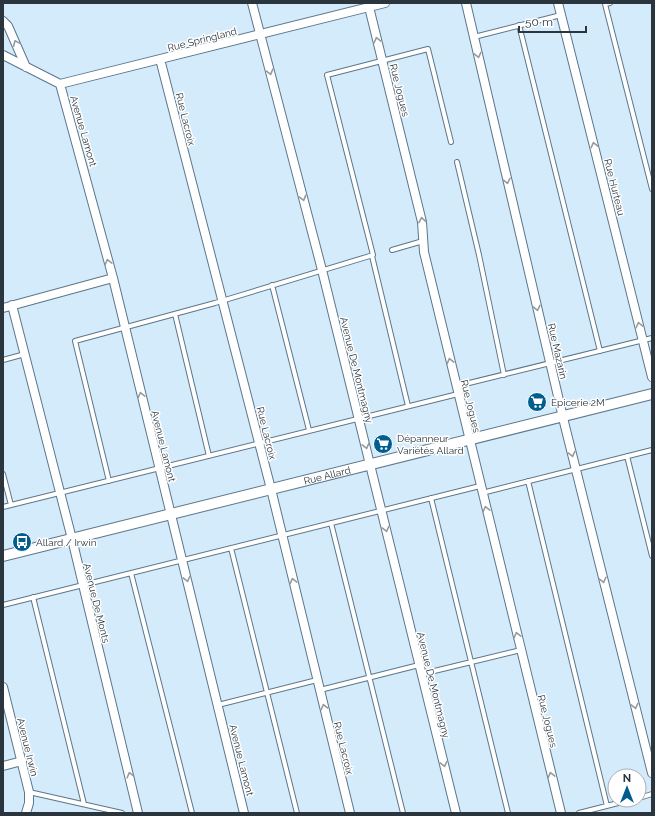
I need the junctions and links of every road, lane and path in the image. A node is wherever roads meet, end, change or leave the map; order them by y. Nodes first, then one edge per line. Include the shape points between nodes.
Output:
1 (252, 3) edge
2 (385, 3) edge
3 (466, 3) edge
4 (558, 3) edge
5 (610, 3) edge
6 (368, 5) edge
7 (561, 15) junction
8 (3, 21) edge
9 (519, 26) junction
10 (260, 35) junction
11 (474, 37) junction
12 (3, 55) edge
13 (160, 59) junction
14 (382, 60) junction
15 (26, 67) junction
16 (60, 84) junction
17 (451, 142) dead end
18 (457, 162) dead end
19 (652, 189) edge
20 (423, 241) junction
21 (392, 250) dead end
22 (372, 256) junction
23 (322, 270) junction
24 (112, 278) junction
25 (272, 285) junction
26 (223, 300) junction
27 (12, 305) junction
28 (3, 308) edge
29 (175, 314) junction
30 (125, 327) junction
31 (652, 338) edge
32 (643, 340) junction
33 (600, 351) junction
34 (25, 354) junction
35 (3, 360) edge
36 (550, 363) junction
37 (504, 375) junction
38 (652, 376) edge
39 (457, 390) junction
40 (652, 394) edge
41 (408, 406) junction
42 (563, 416) junction
43 (358, 418) junction
44 (309, 430) junction
45 (469, 440) junction
46 (259, 443) junction
47 (652, 450) edge
48 (209, 456) junction
49 (627, 456) junction
50 (370, 464) junction
51 (159, 468) junction
52 (575, 469) junction
53 (3, 474) edge
54 (110, 481) junction
55 (528, 481) junction
56 (271, 489) junction
57 (481, 490) junction
58 (60, 493) junction
59 (431, 498) junction
60 (11, 505) junction
61 (3, 507) edge
62 (381, 510) junction
63 (170, 514) junction
64 (331, 523) junction
65 (282, 535) junction
66 (72, 539) junction
67 (231, 548) junction
68 (3, 556) edge
69 (652, 556) edge
70 (182, 560) junction
71 (131, 573) junction
72 (83, 585) junction
73 (33, 598) junction
74 (3, 605) edge
75 (521, 650) junction
76 (470, 662) junction
77 (419, 665) junction
78 (422, 674) junction
79 (369, 677) junction
80 (317, 680) junction
81 (3, 687) edge
82 (319, 690) junction
83 (267, 692) junction
84 (218, 705) junction
85 (22, 761) junction
86 (3, 766) edge
87 (652, 773) edge
88 (29, 792) junction
89 (607, 802) edge
90 (84, 804) junction
91 (607, 806) edge
92 (26, 813) edge
93 (122, 813) edge
94 (138, 813) edge
95 (192, 813) edge
96 (244, 813) edge
97 (297, 813) edge
98 (350, 813) edge
99 (403, 813) edge
100 (456, 813) edge
101 (508, 813) edge
102 (561, 813) edge
103 (579, 813) edge

1 - 10 street, Avenue De Montmagny
2 - 6 street, Rue Springland
3 - 11 street, Rue Mazarin
4 - 7 street, Rue Hurteau
5 - 19 lane via 605,4
6 - 10 street, Rue Springland
14 -> 6 street, Rue Jogues
7 - 9 lane
32 -> 7 street, Rue Hurteau
15 -> 8 street via 8,26
9 - 11 lane
9 - 33 lane
10 - 13 street, Rue Springland
10 -> 23 street, Avenue De Montmagny
11 -> 36 street, Rue Mazarin
12 - 15 street
13 - 16 street, Rue Springland
13 - 26 street, Rue Lacroix
14 - 17 lane via 428,49
20 -> 14 street, Rue Jogues via 422,222
14 - 22 lane via 328,75 371,243
15 - 16 street
24 -> 16 street, Avenue Lamont
18 - 37 lane
20 - 21 lane
39 -> 20 street, Rue Jogues
22 - 23 lane
22 - 41 lane
23 - 25 lane
23 - 43 street, Avenue De Montmagny
24 - 27 street
24 - 30 street, Avenue Lamont
25 - 26 lane
25 - 44 lane
26 - 29 lane
26 - 46 street, Rue Lacroix
27 - 28 street
27 - 34 street, Avenue De Monts
29 - 30 lane
29 - 48 lane
51 -> 30 street, Avenue Lamont
30 - 54 lane via 75,341
31 - 32 lane
32 - 33 lane
32 - 38 street, Rue Hurteau
33 - 36 lane
34 - 35 lane
34 - 58 street, Avenue De Monts
36 - 37 lane
36 - 42 street, Rue Mazarin
37 - 39 lane
39 - 41 lane
39 - 45 street, Rue Jogues
40 - 42 street, Rue Allard
41 - 43 lane
42 - 45 street, Rue Allard
42 -> 52 street, Rue Mazarin
43 - 44 lane
43 -> 50 street, Avenue De Montmagny
44 - 46 lane
45 - 50 street, Rue Allard
45 - 57 street, Rue Jogues
46 - 48 lane
46 - 56 street, Rue Lacroix
47 - 49 lane
48 - 51 lane
49 - 52 lane
49 - 69 lane
50 - 56 street, Rue Allard
50 - 62 street, Avenue De Montmagny
51 - 54 lane
51 - 63 street, Avenue Lamont
52 - 55 lane
52 -> 87 street, Rue Mazarin
53 - 60 lane
54 - 58 lane
55 - 57 lane
55 - 89 lane
56 - 63 street, Rue Allard
56 - 65 street, Rue Lacroix
57 - 59 lane
75 -> 57 street, Rue Jogues
58 - 60 lane
58 - 66 street, Avenue De Monts
59 - 62 lane
59 - 76 lane
60 - 61 lane
62 - 64 lane
62 -> 77 street, Avenue De Montmagny
63 - 66 street, Rue Allard
63 - 70 street, Avenue Lamont
64 - 65 lane
64 - 79 lane
65 - 67 lane
80 -> 65 street, Rue Lacroix
66 - 68 street, Rue Allard
66 - 72 street, Avenue De Monts
67 - 70 lane
67 - 83 lane
70 - 71 lane
70 -> 84 street, Avenue Lamont
71 - 72 lane
71 - 95 lane
72 - 73 lane
94 -> 72 street, Avenue De Monts
73 - 74 lane
73 - 90 lane
75 - 76 lane
102 -> 75 street, Rue Jogues
76 - 78 lane
76 - 101 lane
77 - 78 street, Avenue De Montmagny
77 - 79 lane
78 -> 100 street, Avenue De Montmagny
79 - 82 lane
79 - 99 lane
80 - 82 street, Rue Lacroix
80 - 83 lane
81 - 85 street, Avenue Irwin
98 -> 82 street, Rue Lacroix
83 - 84 lane
83 - 97 lane
84 - 96 street, Avenue Lamont
85 - 86 street
85 - 88 street, Avenue Irwin
88 - 90 lane
88 - 92 street, Avenue Irwin
90 - 93 lane
91 - 103 lane

